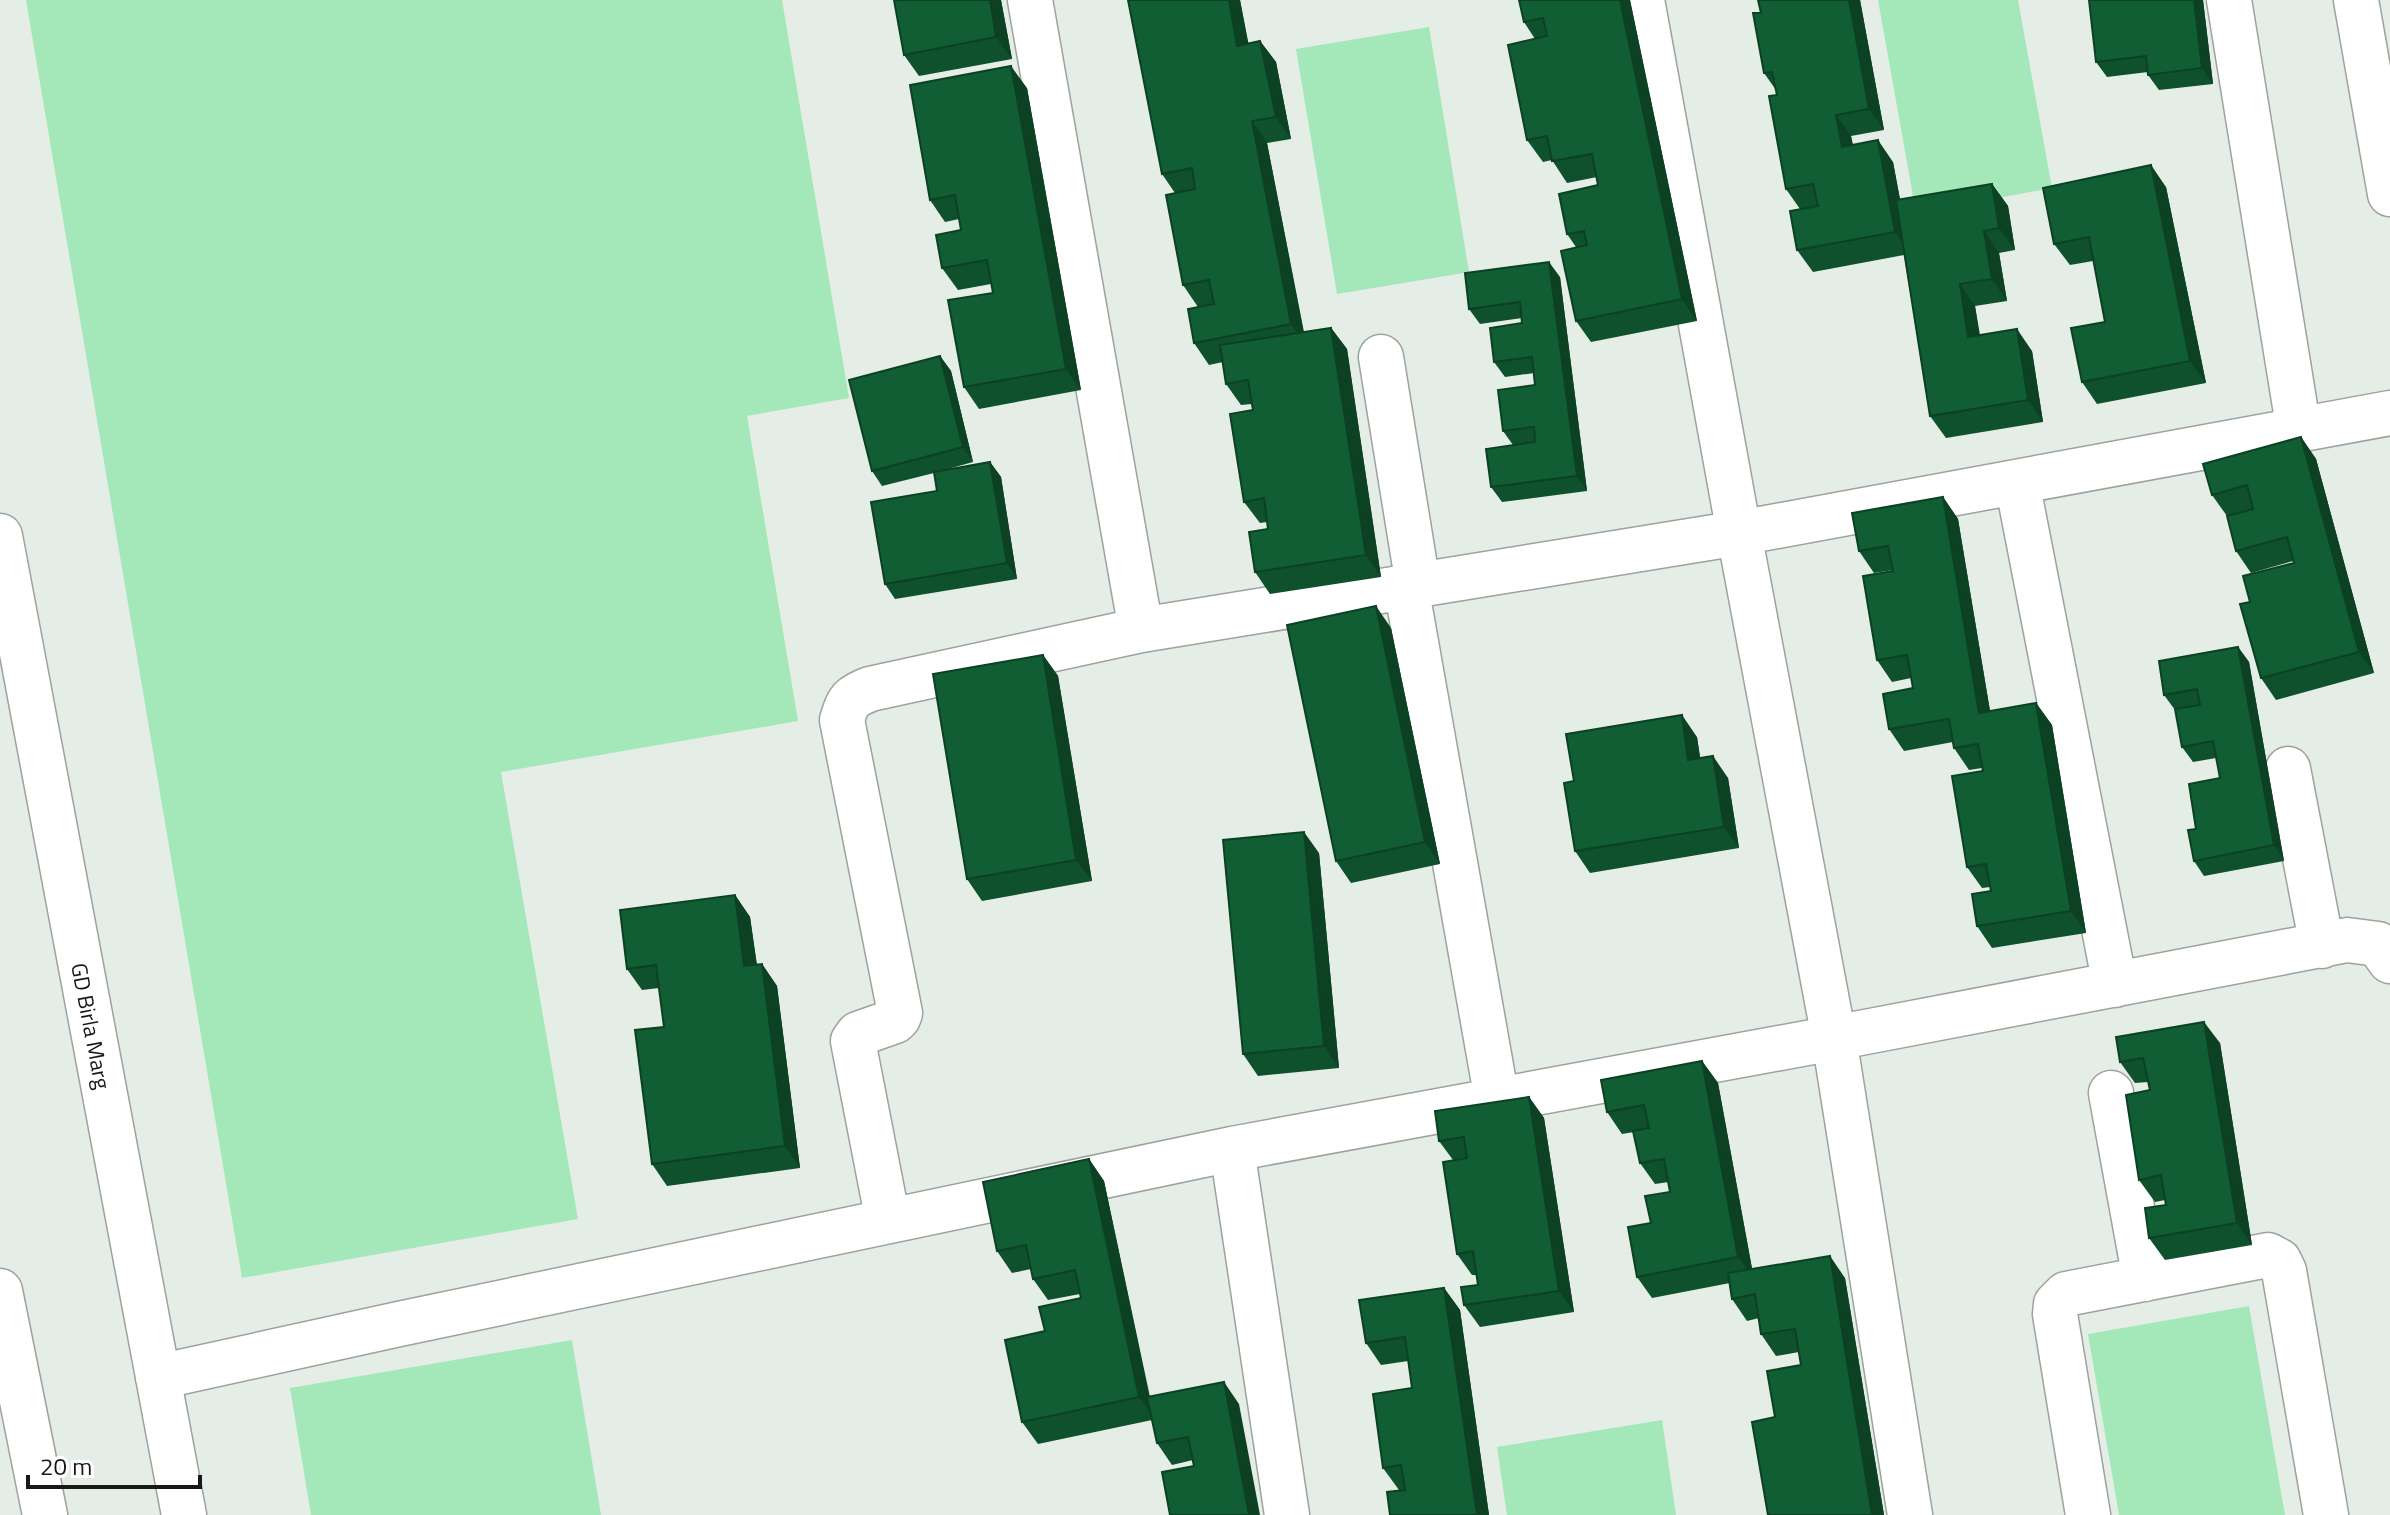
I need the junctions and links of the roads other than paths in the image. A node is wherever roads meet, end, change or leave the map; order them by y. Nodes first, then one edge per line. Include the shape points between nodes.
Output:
1 (1030, 0) edge
2 (1642, 0) edge
3 (2229, 0) edge
4 (2356, 0) edge
5 (2382, 97) edge
6 (2390, 194) edge
7 (1381, 357) dead end
8 (2390, 413) edge
9 (2299, 431) junction
10 (2017, 482) junction
11 (1739, 533) junction
12 (0, 536) edge
13 (1412, 586) junction
14 (1141, 630) junction
15 (0, 693) edge
16 (2288, 769) dead end
17 (49, 805) junction
18 (2322, 946) junction
19 (2390, 961) edge
20 (2115, 985) junction
21 (1834, 1038) junction
22 (2111, 1093) dead end
23 (1497, 1100) junction
24 (1232, 1149) junction
25 (888, 1221) junction
26 (2145, 1279) junction
27 (0, 1291) edge
28 (5, 1342) edge
29 (158, 1377) junction
30 (45, 1515) edge
31 (184, 1515) edge
32 (1287, 1515) edge
33 (1910, 1515) edge
34 (2088, 1515) edge
35 (2326, 1515) edge

1 - 14 street
2 - 11 street
3 - 9 street
4 - 5 street
5 - 6 street
7 - 13 street
8 - 9 street
9 - 10 street
10 - 11 street
10 - 20 street
11 - 13 street
11 - 21 street
12 - 17 street, GD Birla Marg
13 - 14 street
13 - 23 street
14 - 25 street via 870,689 853,696 846,707 842,720 900,1013 895,1021 858,1034 853,1041
15 - 17 street via 10,734
16 - 18 street
17 - 29 street, GD Birla Marg
18 - 19 street via 2347,940 2378,944
18 - 20 street
20 - 21 street
21 - 23 street
21 - 33 street
22 - 26 street
23 - 24 street
24 - 25 street
24 - 32 street
25 - 29 street
26 - 34 street via 2066,1294 2056,1304
26 - 35 street via 2268,1255 2279,1261
27 - 28 street
28 - 30 street
29 - 31 street, GD Birla Marg

